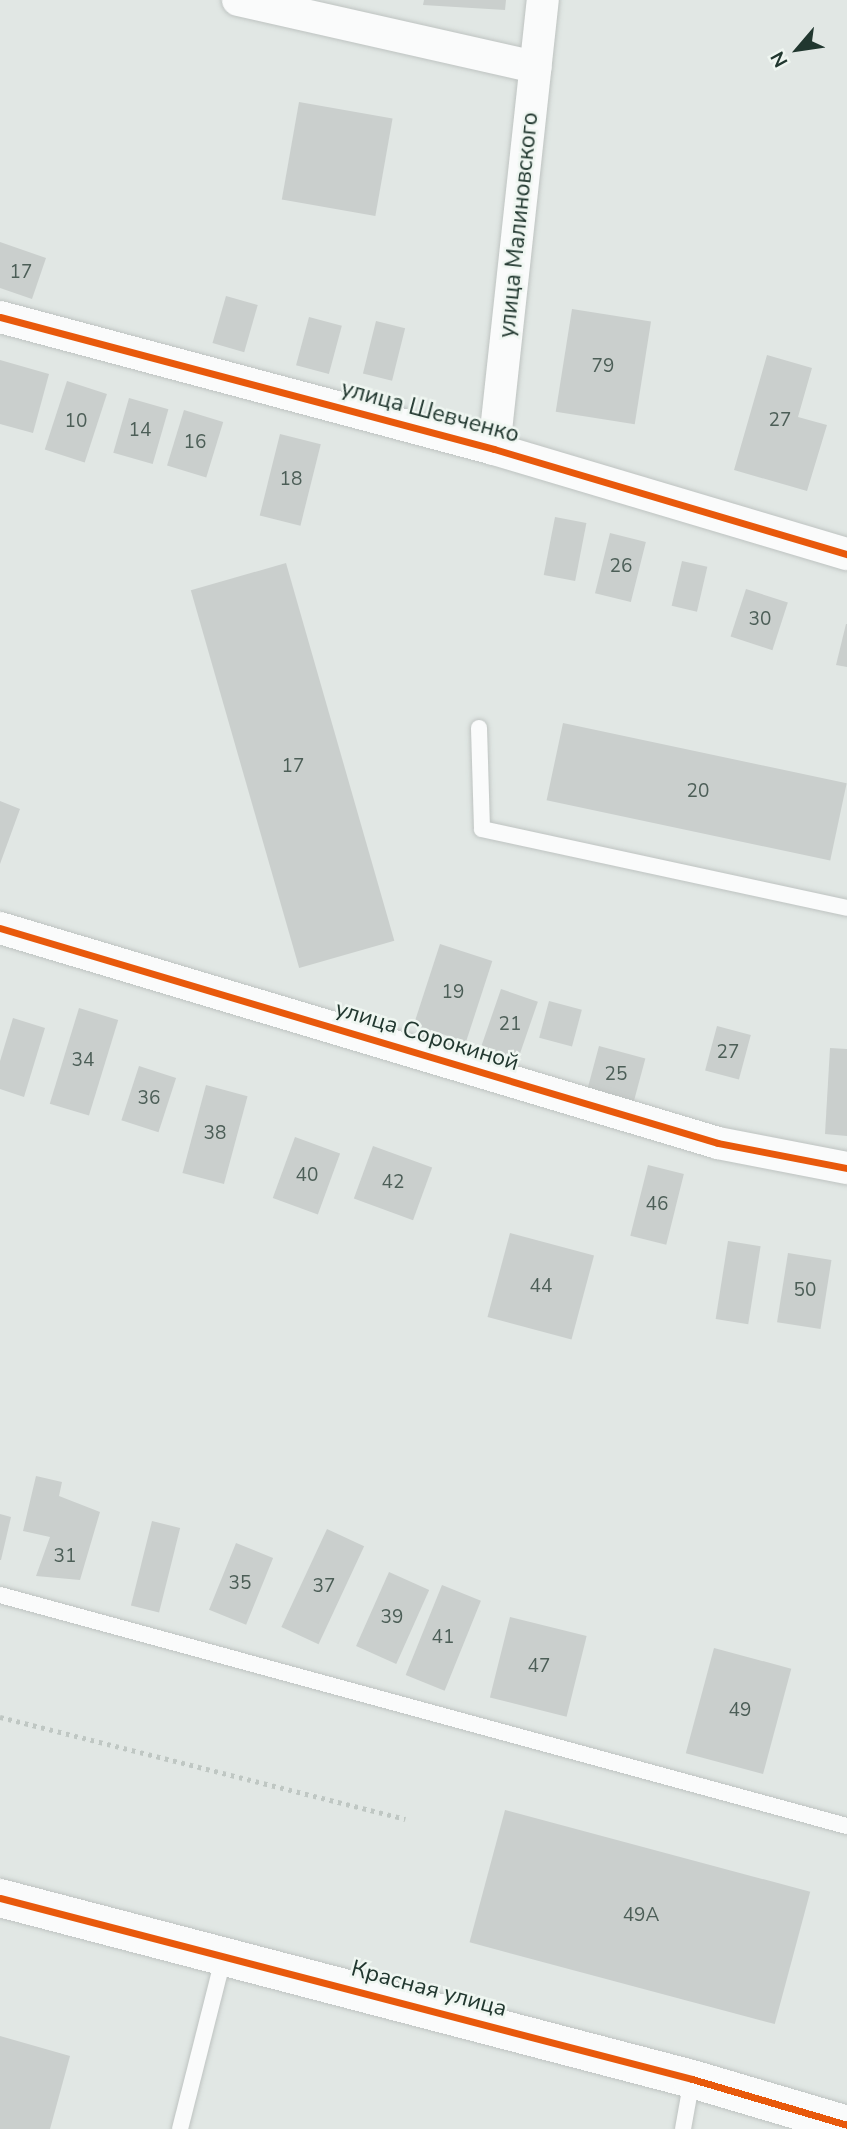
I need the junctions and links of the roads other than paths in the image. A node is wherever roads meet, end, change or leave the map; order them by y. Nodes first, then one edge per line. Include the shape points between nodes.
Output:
1 (238, 0) edge
2 (543, 0) edge
3 (536, 67) junction
4 (0, 317) edge
5 (494, 449) junction
6 (847, 554) edge
7 (479, 728) dead end
8 (847, 908) edge
9 (0, 928) edge
10 (847, 1168) edge
11 (0, 1595) edge
12 (847, 1826) edge
13 (0, 1898) edge
14 (223, 1955) junction
15 (692, 2079) junction
16 (847, 2125) edge
17 (180, 2129) edge
18 (683, 2129) edge

1 - 3 street
2 - 3 street, улица Малиновского
3 - 5 street, улица Малиновского
4 - 5 street, улица Шевченко
5 - 6 street, улица Шевченко
7 - 8 lane via 482,829
9 - 10 street, улица Сорокиной via 718,1143
11 - 12 lane
13 - 14 street, Красная улица
14 - 15 street, Красная улица
14 - 17 lane
15 - 16 street, Красная улица
15 - 18 lane

